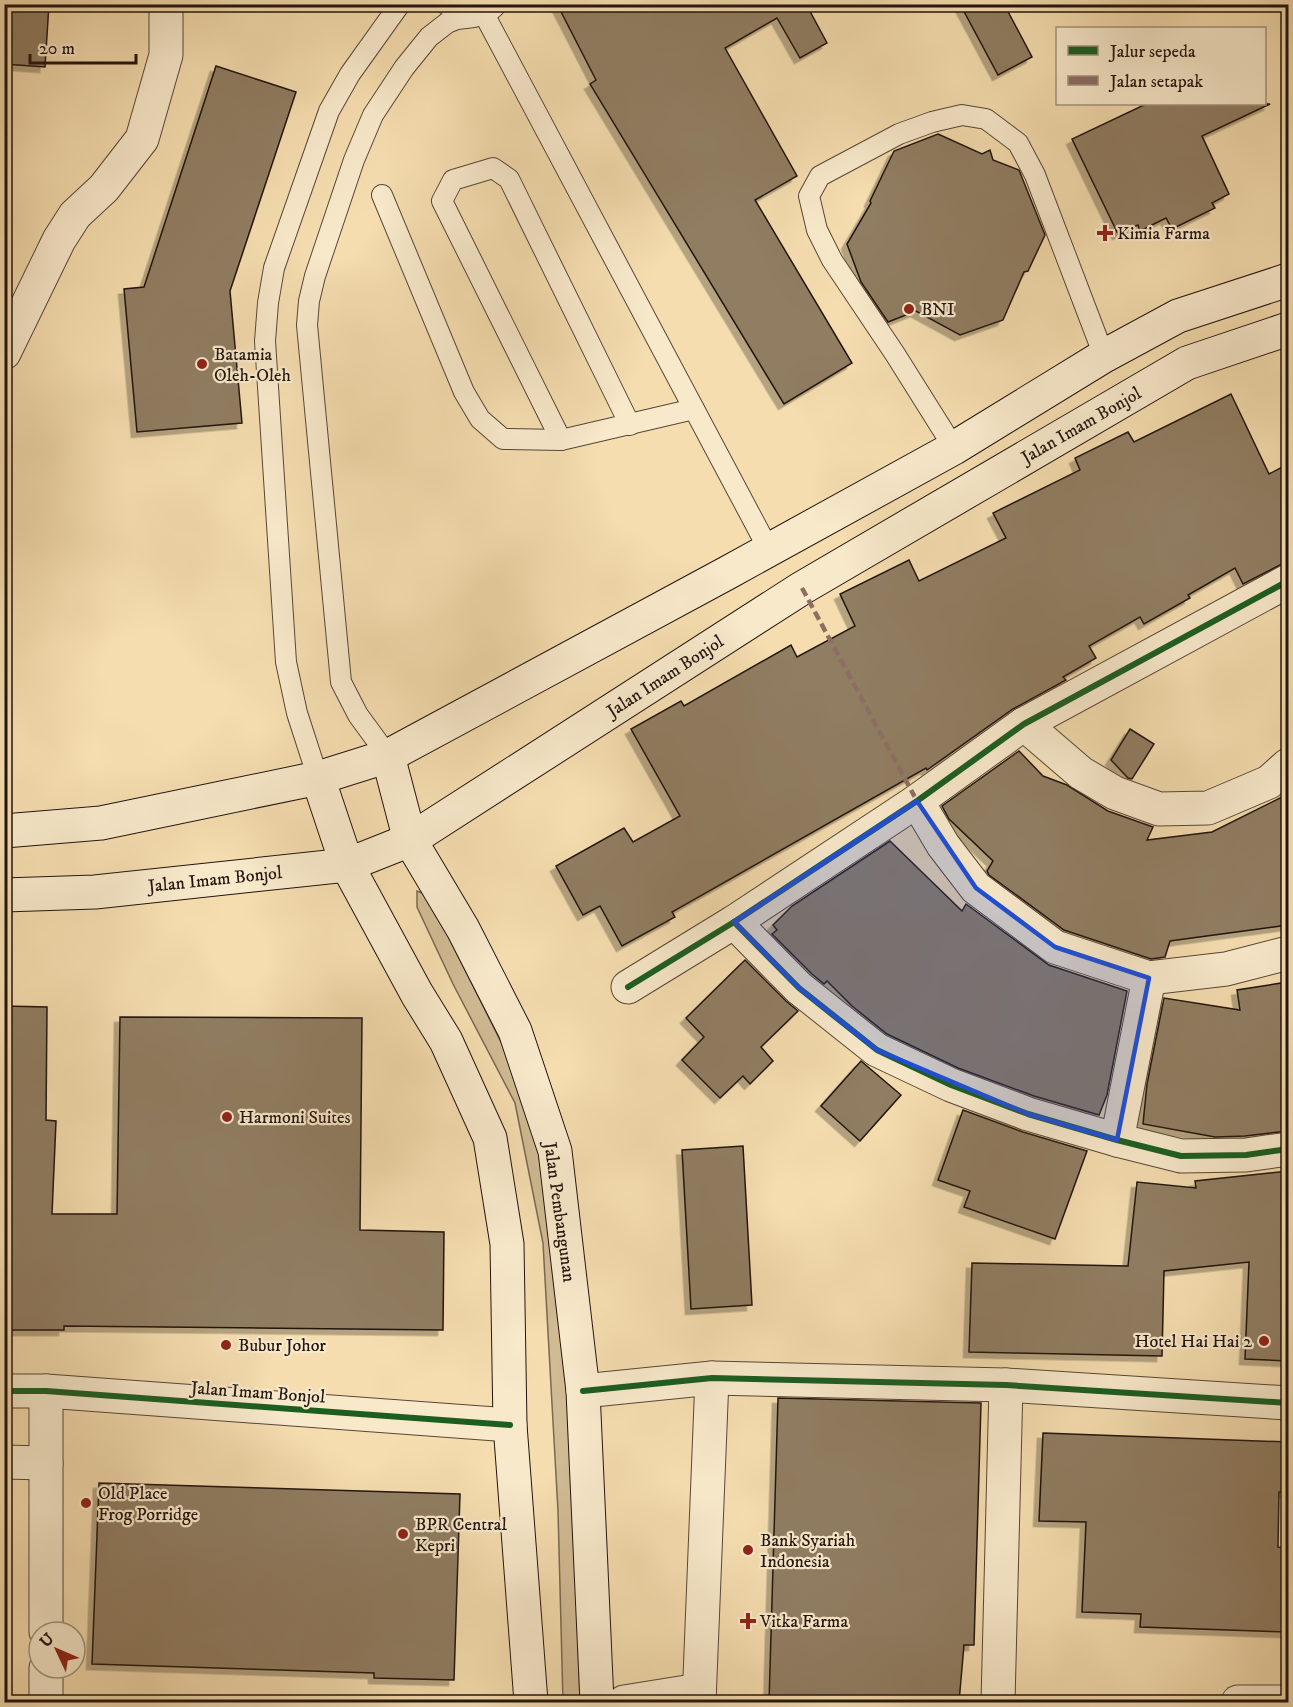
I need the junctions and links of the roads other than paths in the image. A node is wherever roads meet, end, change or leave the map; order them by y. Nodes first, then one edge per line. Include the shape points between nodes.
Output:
1 (166, 4) edge
2 (400, 4) edge
3 (446, 4) edge
4 (485, 12) edge
5 (382, 195) dead end
6 (1288, 280) edge
7 (1288, 328) edge
8 (4, 353) edge
9 (1104, 356) junction
10 (694, 409) junction
11 (630, 425) junction
12 (561, 440) junction
13 (954, 448) junction
14 (769, 550) junction
15 (1288, 581) edge
16 (1024, 724) junction
17 (388, 756) junction
18 (1288, 765) edge
19 (318, 778) junction
20 (917, 801) junction
21 (4, 831) edge
22 (410, 840) junction
23 (347, 865) junction
24 (4, 895) edge
25 (734, 922) junction
26 (1288, 953) edge
27 (1149, 978) junction
28 (628, 987) dead end
29 (1117, 1140) junction
30 (1288, 1149) edge
31 (712, 1378) junction
32 (1006, 1384) junction
33 (4, 1391) edge
34 (46, 1391) junction
35 (583, 1391) junction
36 (1288, 1403) edge
37 (510, 1425) junction
38 (4, 1462) edge
39 (46, 1462) junction
40 (46, 1620) edge
41 (46, 1680) edge
42 (699, 1696) edge
43 (46, 1702) edge
44 (531, 1702) edge
45 (597, 1702) edge
46 (624, 1702) edge
47 (998, 1702) edge
48 (1238, 1702) edge
49 (1288, 1702) edge

1 - 8 street via 165,55 142,139 104,188 75,215
2 - 19 lane via 329,111 274,268 268,303 265,341 286,662
3 - 4 lane via 464,16
4 - 10 lane
4 - 17 lane via 447,23 429,37 373,116 354,160 309,301 307,325 341,682 358,715
5 - 12 lane via 464,392 480,419 503,439
6 - 9 street via 1179,316
7 - 22 street, Jalan Imam Bonjol via 1187,363 802,588
9 - 13 street
9 - 13 lane via 1035,175 1017,143 986,119 962,115 932,122 899,134 820,176 809,196 817,230 832,260
10 - 11 lane
10 - 14 lane
11 - 12 lane
11 - 12 lane via 509,179 492,168 453,180 442,201
13 - 14 street
14 - 17 street
15 - 16 street
16 - 18 street via 1081,773 1115,793 1159,809 1208,808 1269,782
16 - 20 street
17 - 19 street
17 - 22 street, Jalan Pembangunan
19 - 21 street via 101,823
19 - 23 street
20 - 25 street
20 - 27 street via 976,888 1055,947
22 - 23 street, Jalan Imam Bonjol
22 - 35 street, Jalan Pembangunan via 463,928 515,1031 555,1151
23 - 24 street, Jalan Imam Bonjol via 95,892
23 - 37 street via 446,1041 490,1138 507,1244
25 - 28 street
25 - 29 street via 799,988 877,1050 995,1102
26 - 27 street via 1226,969
27 - 29 street
29 - 30 street via 1181,1156 1246,1155
31 - 32 street
31 - 35 street
31 - 42 street
32 - 36 street
32 - 47 street
33 - 34 street, Jalan Imam Bonjol
34 - 37 street, Jalan Imam Bonjol
34 - 39 street
35 - 45 street, Jalan Pembangunan
37 - 44 street
38 - 39 street
39 - 40 street
41 - 43 street
42 - 46 street
48 - 49 street

